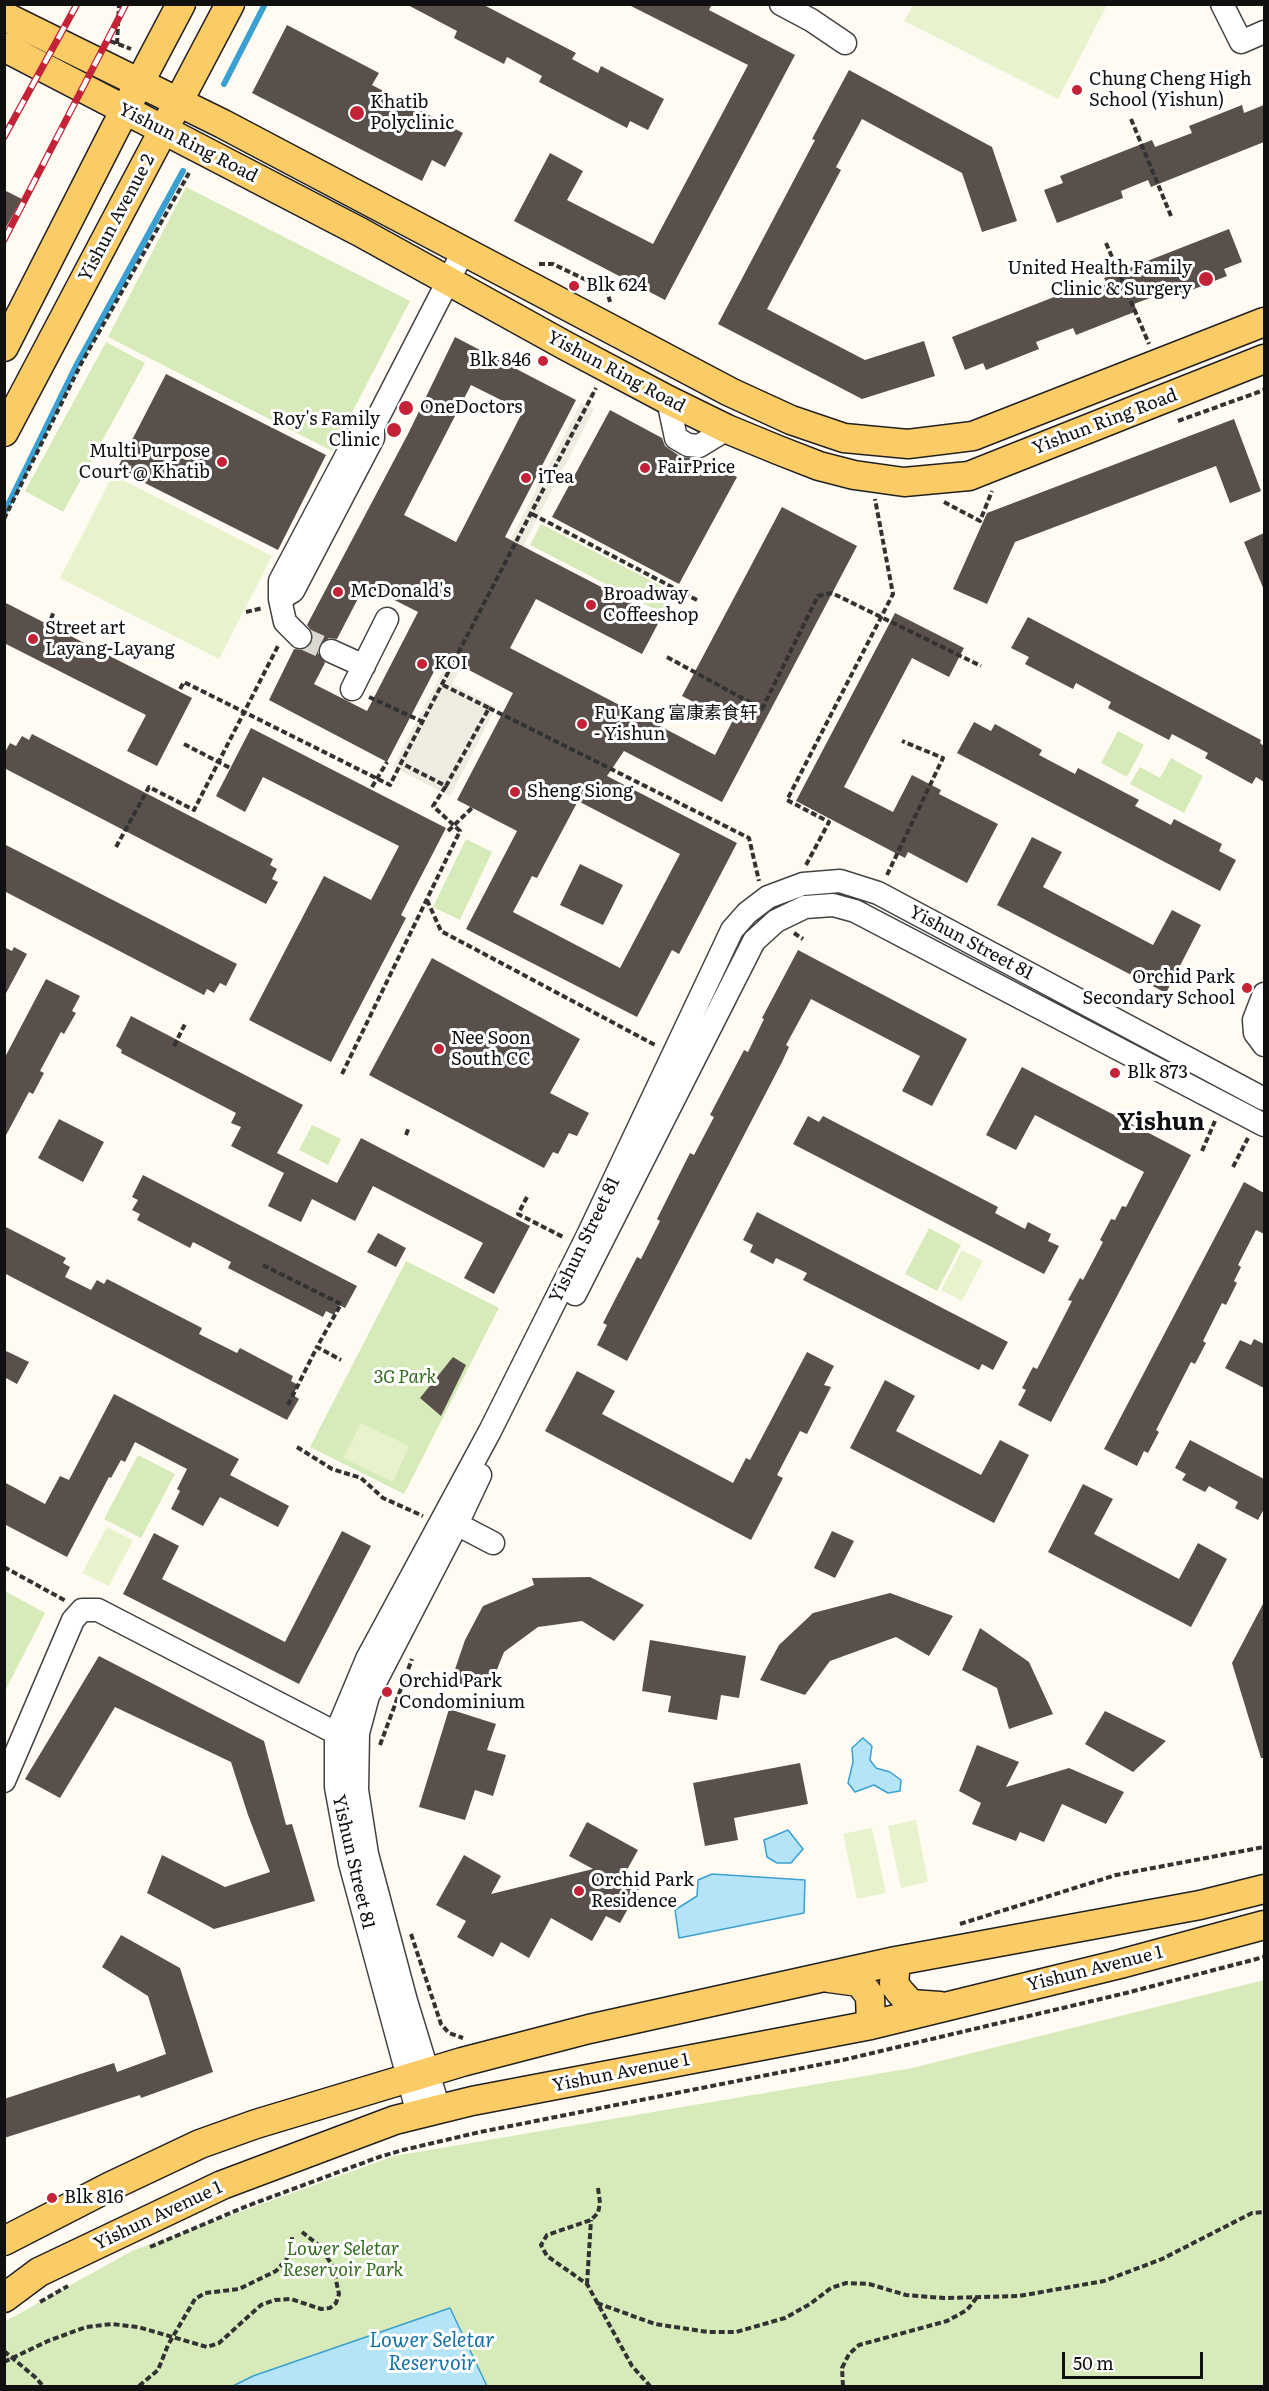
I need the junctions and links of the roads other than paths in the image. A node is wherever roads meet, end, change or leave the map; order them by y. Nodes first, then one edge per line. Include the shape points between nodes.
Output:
1 (181, 4) edge
2 (230, 4) edge
3 (781, 4) edge
4 (1222, 4) edge
5 (4, 16) edge
6 (1264, 32) edge
7 (845, 43) dead end
8 (4, 47) edge
9 (140, 84) junction
10 (179, 102) junction
11 (125, 111) junction
12 (163, 130) junction
13 (463, 252) junction
14 (448, 280) junction
15 (1264, 322) edge
16 (4, 347) edge
17 (1264, 359) edge
18 (4, 432) edge
19 (387, 620) dead end
20 (294, 631) tunnel mouth
21 (331, 651) tunnel mouth
22 (364, 666) junction
23 (352, 689) road end
24 (1264, 994) edge
25 (1162, 1045) junction
26 (1264, 1045) edge
27 (1152, 1066) junction
28 (1259, 1096) edge
29 (661, 1104) junction
30 (1252, 1129) edge
31 (443, 1521) junction
32 (493, 1543) dead end
33 (347, 1733) junction
34 (4, 1781) edge
35 (1264, 1889) edge
36 (1264, 1924) edge
37 (896, 1961) junction
38 (818, 1978) junction
39 (947, 2006) junction
40 (871, 2025) junction
41 (418, 2075) junction
42 (429, 2111) junction
43 (4, 2241) edge
44 (4, 2298) edge

1 - 9 main road
2 - 10 main road, Yishun Avenue 2
3 - 7 street
4 - 6 street via 1241,42
5 - 9 main road, Yishun Ring Road
8 - 11 main road, Yishun Ring Road
9 - 10 main road, Yishun Ring Road
9 - 11 main road
10 - 12 main road, Yishun Avenue 2
10 - 13 main road, Yishun Ring Road
11 - 12 main road, Yishun Ring Road
11 - 16 main road
12 - 14 main road, Yishun Ring Road
12 - 18 main road, Yishun Avenue 2
13 - 14 street
13 - 15 main road, Yishun Ring Road via 791,420 843,438 908,444 974,436
14 - 17 main road, Yishun Ring Road via 727,429 819,466 904,482 969,476
14 - 20 street via 373,427 358,432 280,581 285,622
19 - 22 street
21 - 22 street
22 - 23 street
24 - 26 street via 1254,1020 1255,1033
25 - 27 street
25 - 28 street, Yishun Street 81
25 - 29 street, Yishun Street 81 via 878,893 840,881 803,884 768,897 732,930
27 - 29 street, Yishun Street 81 via 855,911 832,905 805,907 776,921 754,941
27 - 30 street, Yishun Street 81
28 - 30 street
29 - 31 street, Yishun Street 81 via 495,1434 460,1500
31 - 32 street
31 - 33 street, Yishun Street 81 via 435,1549 398,1599 367,1659
33 - 34 street via 98,1610 82,1610 74,1620
33 - 41 street, Yishun Street 81 via 336,1787 350,1863
35 - 37 main road via 1200,1905
36 - 39 main road, Yishun Avenue 1
37 - 38 main road
37 - 39 main road via 894,1984 911,2004
38 - 40 main road via 860,1982 870,1996
38 - 41 main road via 589,2030
39 - 40 main road, Yishun Avenue 1
40 - 42 main road, Yishun Avenue 1
41 - 42 street, Yishun Street 81
41 - 43 main road via 200,2144
42 - 44 main road, Yishun Avenue 1 via 381,2124 222,2185 39,2272

